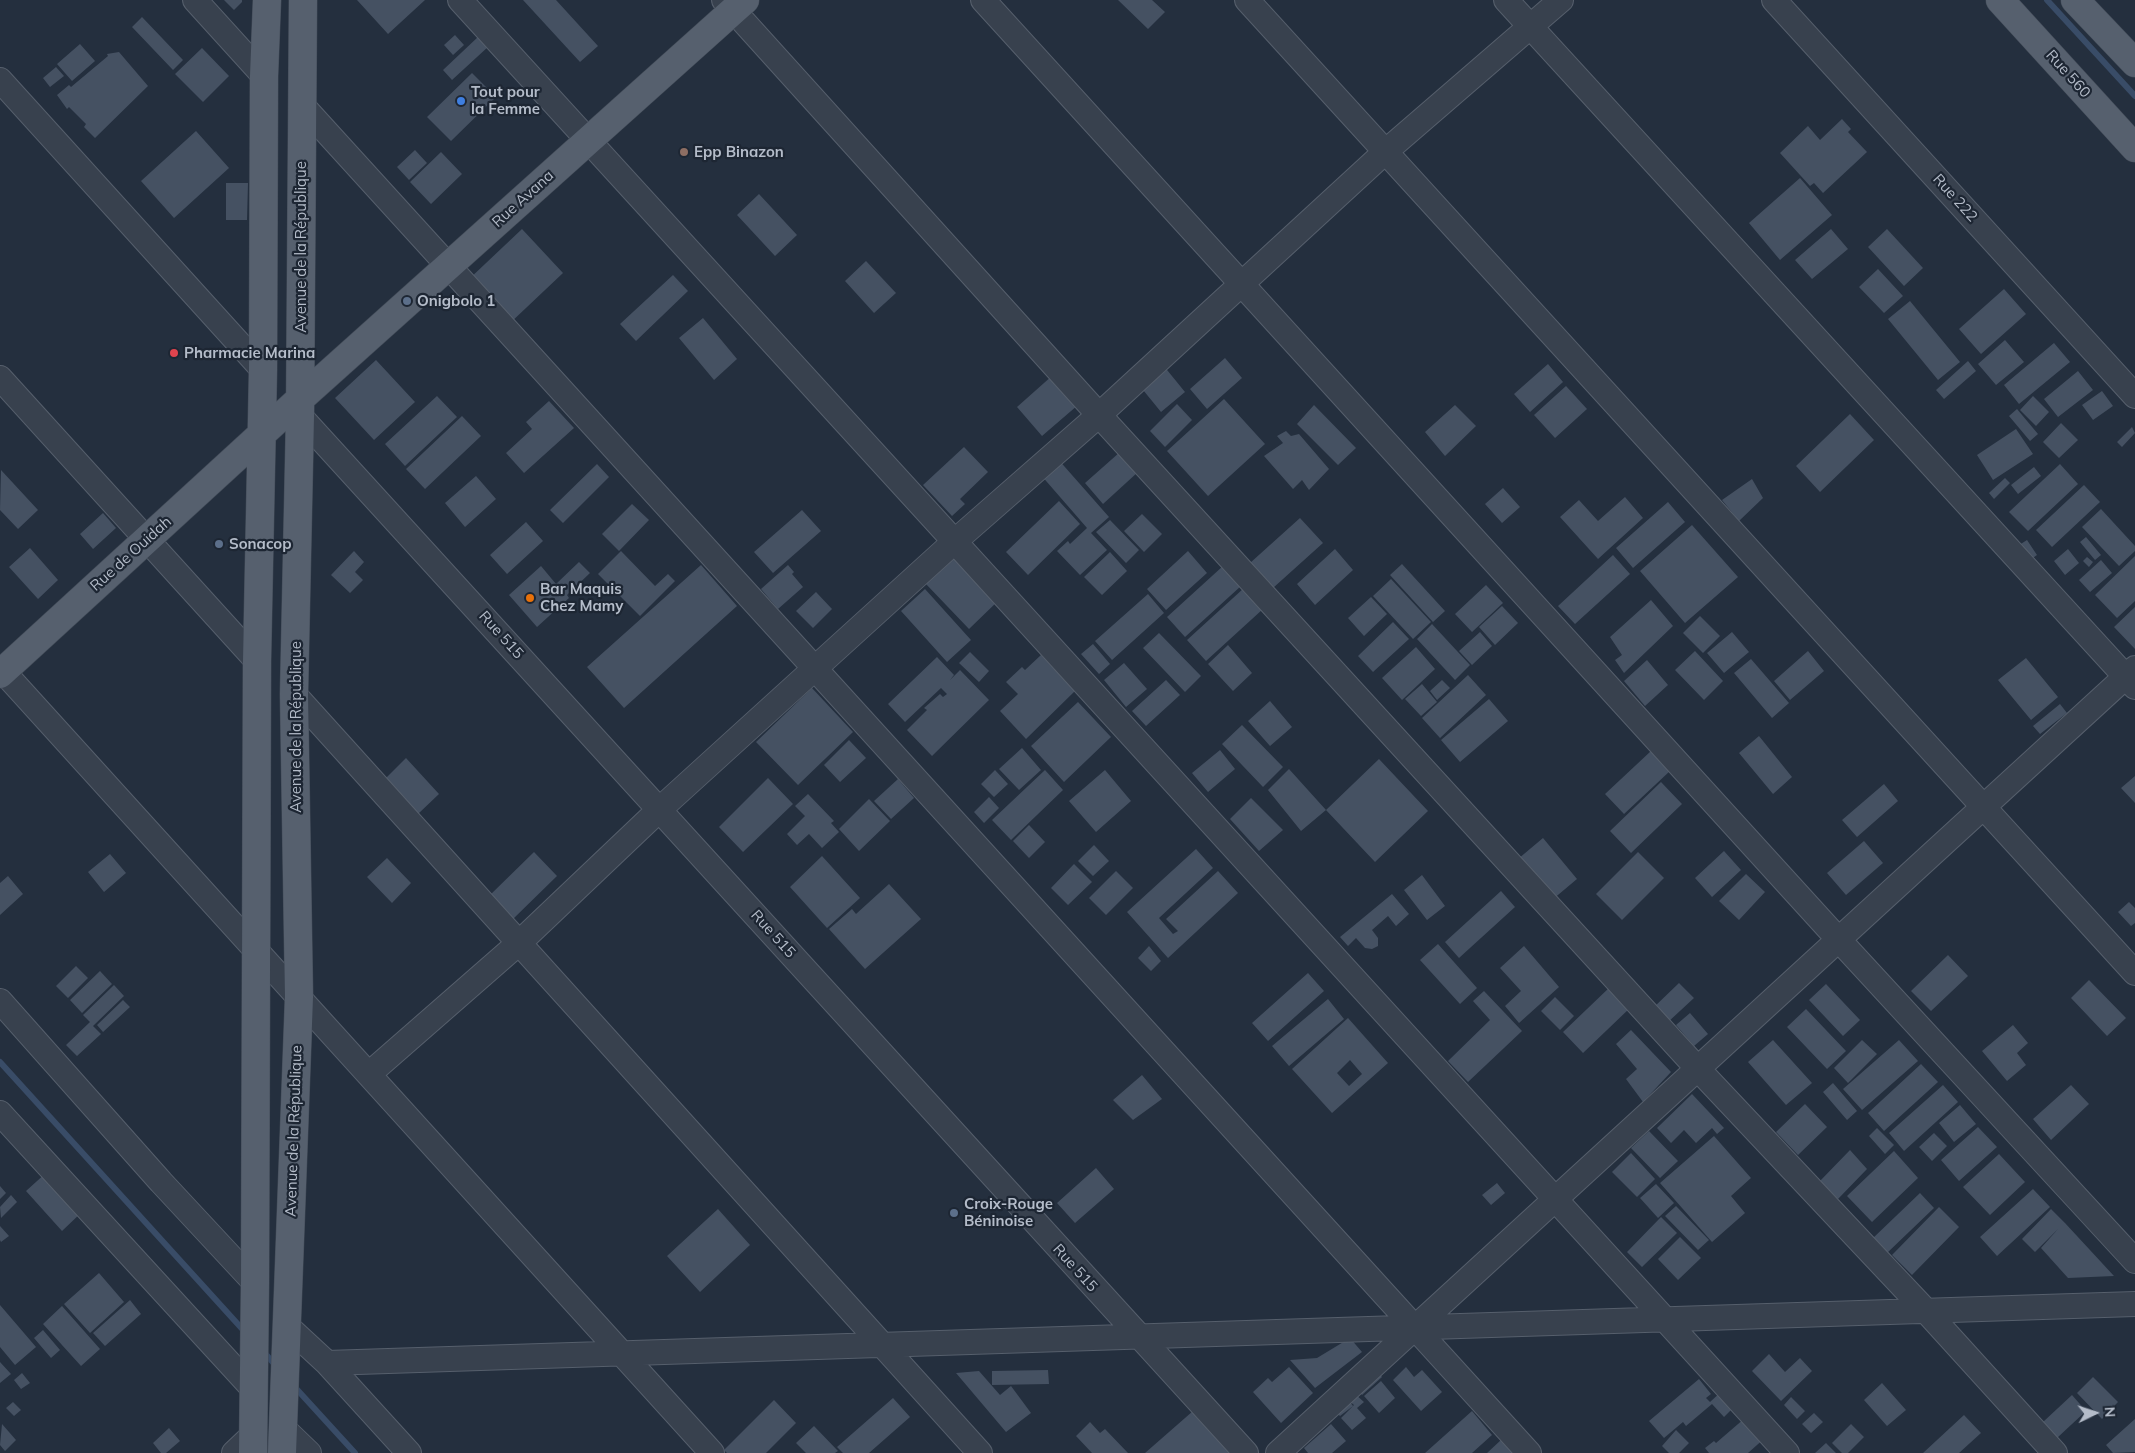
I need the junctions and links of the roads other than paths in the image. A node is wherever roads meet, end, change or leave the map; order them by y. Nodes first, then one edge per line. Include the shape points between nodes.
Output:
1 (195, 0) edge
2 (267, 0) edge
3 (303, 0) edge
4 (460, 0) edge
5 (983, 0) edge
6 (1247, 0) edge
7 (1506, 0) edge
8 (1561, 0) edge
9 (1774, 0) edge
10 (2000, 0) edge
11 (2075, 0) edge
12 (734, 3) edge
13 (1531, 27) junction
14 (2135, 63) edge
15 (264, 76) junction
16 (0, 80) edge
17 (301, 104) junction
18 (588, 140) junction
19 (2135, 148) edge
20 (1386, 152) junction
21 (449, 266) junction
22 (1243, 285) junction
23 (263, 370) junction
24 (0, 378) edge
25 (2135, 396) edge
26 (300, 407) junction
27 (1099, 415) junction
28 (262, 435) junction
29 (147, 540) junction
30 (954, 542) junction
31 (257, 661) junction
32 (815, 668) junction
33 (1, 671) edge
34 (2132, 677) edge
35 (294, 694) junction
36 (1983, 808) junction
37 (660, 809) junction
38 (1839, 940) junction
39 (520, 942) junction
40 (254, 948) junction
41 (2135, 973) edge
42 (299, 997) junction
43 (0, 1002) edge
44 (1698, 1069) junction
45 (369, 1074) junction
46 (0, 1113) edge
47 (1555, 1201) junction
48 (2135, 1261) edge
49 (255, 1283) junction
50 (2135, 1304) edge
51 (1926, 1311) junction
52 (1666, 1320) junction
53 (287, 1326) junction
54 (1416, 1327) junction
55 (1138, 1336) junction
56 (881, 1345) junction
57 (620, 1354) junction
58 (327, 1363) junction
59 (255, 1391) junction
60 (283, 1441) edge
61 (246, 1447) edge
62 (309, 1453) edge
63 (409, 1453) edge
64 (712, 1453) edge
65 (980, 1453) edge
66 (1246, 1453) edge
67 (1278, 1453) edge
68 (1529, 1453) edge
69 (1787, 1453) edge
70 (2054, 1453) edge

1 - 15 street
2 - 15 main road
3 - 17 main road, Avenue de la République
4 - 18 street
5 - 22 street
6 - 20 street
7 - 13 street
8 - 13 street
9 - 25 street, Rue 222
10 - 19 main road, Rue 560
11 - 14 main road
12 - 18 main road, Rue Avana
12 - 27 street
13 - 20 street
13 - 34 street
15 - 23 main road
16 - 23 street
17 - 21 street
17 - 26 main road, Avenue de la République
18 - 21 main road, Rue Avana
18 - 30 street
20 - 22 street
20 - 36 street
21 - 26 main road, Rue Avana
21 - 32 street
22 - 27 street
22 - 38 street
23 - 28 main road
24 - 29 street
26 - 28 main road, Rue de Ouidah
26 - 35 main road, Avenue de la République
26 - 37 street, Rue 515
27 - 30 street
27 - 44 street
28 - 29 main road, Rue de Ouidah
28 - 31 main road
29 - 31 street
29 - 33 main road, Rue de Ouidah
30 - 32 street
30 - 47 street
31 - 40 main road
32 - 37 street
32 - 54 street
33 - 40 street
34 - 36 street
35 - 39 street
35 - 42 main road, Avenue de la République
36 - 38 street
36 - 41 street
37 - 39 street
37 - 55 street, Rue 515
38 - 44 street
38 - 48 street
39 - 45 street
39 - 56 street
40 - 42 street
40 - 49 main road
42 - 45 street
42 - 53 main road, Avenue de la République
43 - 49 street
44 - 47 street
44 - 51 street
45 - 57 street
46 - 59 street
47 - 52 street
47 - 54 street
49 - 59 main road
50 - 51 street
51 - 52 street
51 - 70 street
52 - 54 street
52 - 69 street
53 - 58 street
53 - 60 main road, Avenue de la République
54 - 55 street
54 - 67 street
54 - 68 street
55 - 56 street
55 - 66 street, Rue 515
56 - 57 street
56 - 65 street
57 - 58 street
57 - 64 street
58 - 63 street
59 - 61 main road
60 - 62 street

